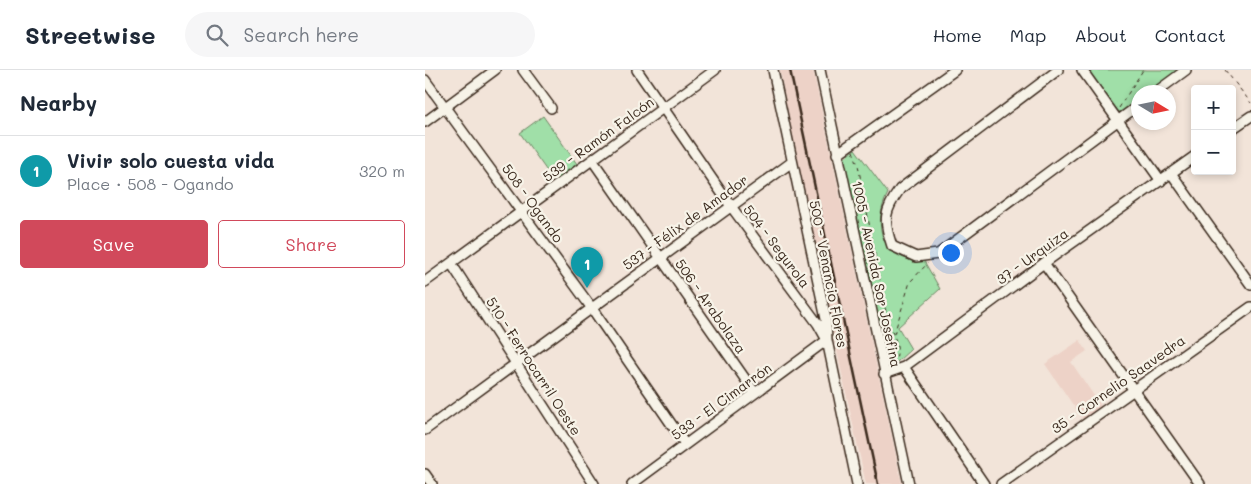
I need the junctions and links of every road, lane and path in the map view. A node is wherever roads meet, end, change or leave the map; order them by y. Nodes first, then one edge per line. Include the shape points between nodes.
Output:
1 (495, 70) edge
2 (523, 70) edge
3 (637, 70) edge
4 (715, 70) edge
5 (773, 70) edge
6 (820, 70) edge
7 (1058, 70) edge
8 (1082, 70) edge
9 (1143, 70) edge
10 (1186, 70) edge
11 (1225, 70) edge
12 (952, 71) edge
13 (425, 80) edge
14 (1166, 85) edge
15 (1251, 103) edge
16 (446, 107) junction
17 (551, 108) dead end
18 (663, 108) junction
19 (1131, 110) edge
20 (1251, 116) edge
21 (1117, 118) junction
22 (425, 122) edge
23 (1236, 126) edge
24 (851, 146) junction
25 (837, 154) junction
26 (1191, 159) edge
27 (593, 161) junction
28 (792, 162) junction
29 (1171, 173) junction
30 (1161, 181) junction
31 (730, 205) junction
32 (522, 211) junction
33 (938, 254) junction
34 (660, 256) junction
35 (451, 263) junction
36 (1044, 263) junction
37 (425, 282) edge
38 (1251, 285) edge
39 (591, 307) junction
40 (1251, 307) edge
41 (894, 336) junction
42 (827, 340) junction
43 (516, 361) junction
44 (904, 367) junction
45 (888, 372) junction
46 (1134, 390) junction
47 (755, 393) junction
48 (425, 430) edge
49 (685, 444) junction
50 (425, 474) edge
51 (854, 482) edge
52 (432, 484) edge
53 (594, 484) edge
54 (632, 484) edge
55 (909, 484) edge
56 (984, 484) edge
57 (1001, 484) edge
58 (1200, 484) edge

1 - 16 street
2 - 17 street
3 - 18 street, 504 - Segurola
4 - 18 street, 539 - Ramón Falcón
5 - 28 street, 500 - Venancio Flores
6 - 25 street, 1005 - Avenida Sor Josefina
7 - 33 street via 900,189 887,208 885,219 892,246 916,257
8 - 21 street
9 - 21 path
10 - 14 street
11 - 15 path
12 - 24 street
13 - 16 street, 508 - Ogando
16 - 22 street
16 - 32 street, 508 - Ogando
18 - 27 street, 539 - Ramón Falcón
18 - 31 street, 504 - Segurola
19 - 21 street
20 - 23 street
21 - 30 street
21 - 33 street
24 - 25 street
24 - 41 path via 858,164 888,323
25 - 45 street, 1005 - Avenida Sor Josefina
26 - 29 street, 37 - Urquiza
27 - 32 street, 539 - Ramón Falcón
27 - 34 street, 506 - Arabolaza
28 - 31 street, 537 - Félix de Amador
28 - 42 street, 500 - Venancio Flores via 826,319
29 - 30 street, 37 - Urquiza
29 - 38 street
30 - 36 street, 37 - Urquiza
31 - 34 street, 537 - Félix de Amador
31 - 42 street, 504 - Segurola
32 - 35 street, 539 - Ramón Falcón
32 - 39 street, 508 - Ogando
33 - 41 path via 910,282
34 - 39 street, 537 - Félix de Amador
34 - 47 street, 506 - Arabolaza
35 - 37 street, 539 - Ramón Falcón
35 - 43 street, 510 - Ferrocarril Oeste
36 - 44 street, 37 - Urquiza
36 - 46 street
39 - 43 street, 537 - Félix de Amador
39 - 49 street, 508 - Ogando
40 - 46 street, 35 - Cornelio Saavedra
41 - 45 path via 899,352
42 - 47 street, 533 - El Cimarrón
42 - 51 street, 500 - Venancio Flores
43 - 48 street, 537 - Félix de Amador
43 - 53 street, 510 - Ferrocarril Oeste
44 - 45 street, 37 - Urquiza
44 - 56 street
45 - 55 street, 1005 - Avenida Sor Josefina
46 - 57 street, 35 - Cornelio Saavedra
46 - 58 street
47 - 49 street, 533 - El Cimarrón
49 - 54 street, 533 - El Cimarrón
50 - 52 street

